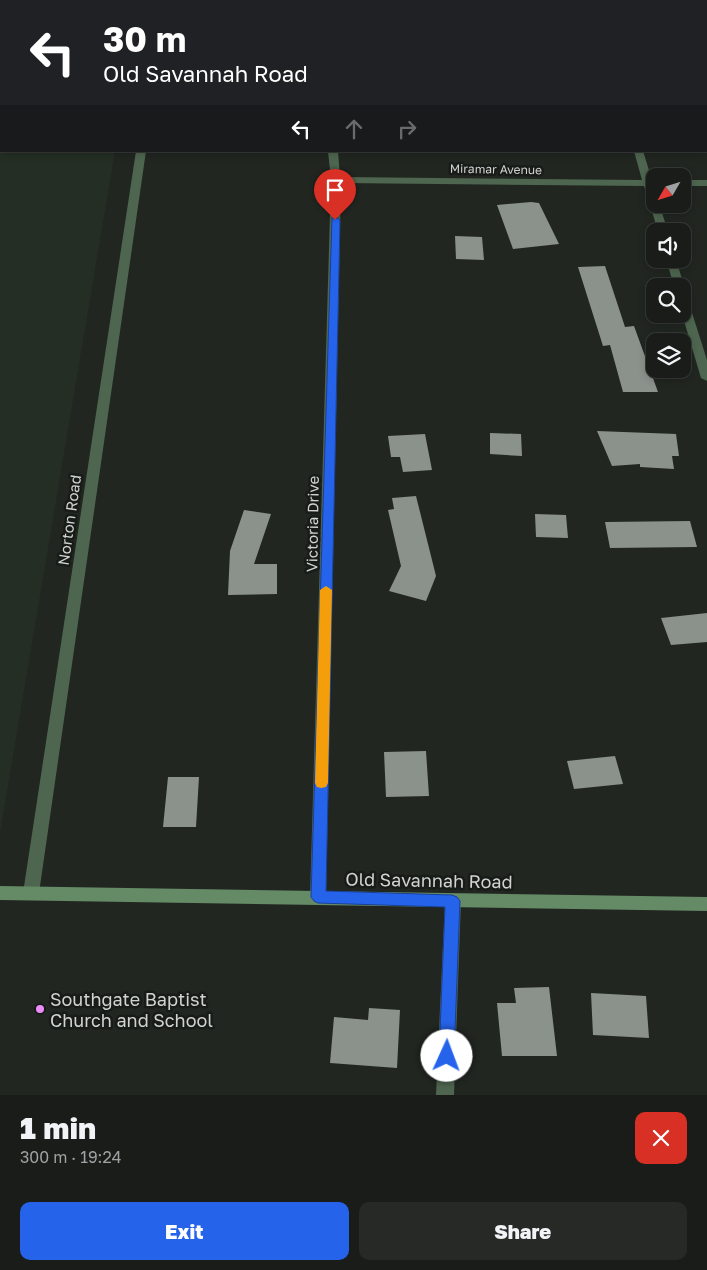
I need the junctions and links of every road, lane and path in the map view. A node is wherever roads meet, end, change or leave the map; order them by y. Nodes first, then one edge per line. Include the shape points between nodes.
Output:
1 (141, 152) edge
2 (333, 152) edge
3 (638, 152) edge
4 (646, 169) edge
5 (336, 180) junction
6 (646, 183) edge
7 (691, 183) edge
8 (707, 183) edge
9 (690, 323) edge
10 (707, 378) edge
11 (0, 893) edge
12 (31, 893) junction
13 (318, 897) junction
14 (452, 901) junction
15 (707, 904) edge
16 (445, 1095) edge

1 - 12 street, Norton Road
2 - 5 street, Victoria Drive
3 - 4 street
5 - 6 street, Miramar Avenue
5 - 13 street, Victoria Drive
7 - 8 street
9 - 10 street
11 - 12 main road, Old Savannah Road
12 - 13 main road, Old Savannah Road
13 - 14 main road, Old Savannah Road
14 - 15 main road, Old Savannah Road
14 - 16 street

